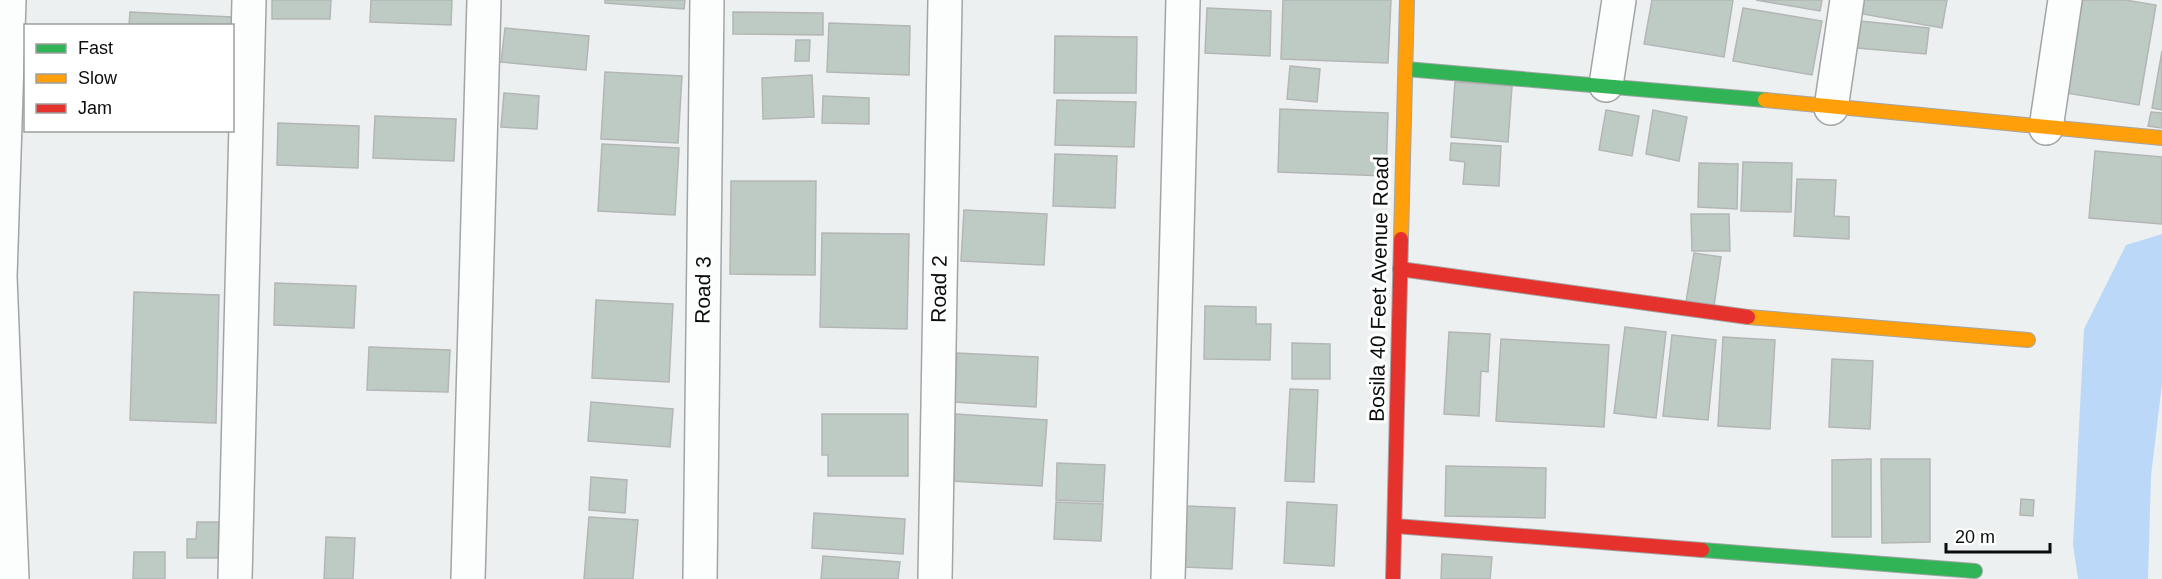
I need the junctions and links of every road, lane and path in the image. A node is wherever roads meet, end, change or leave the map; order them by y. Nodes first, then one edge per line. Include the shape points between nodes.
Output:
1 (9, 0) edge
2 (249, 0) edge
3 (484, 0) edge
4 (707, 0) edge
5 (945, 0) edge
6 (1183, 0) edge
7 (1407, 0) edge
8 (1619, 0) edge
9 (1847, 0) edge
10 (2065, 0) edge
11 (1406, 69) junction
12 (1606, 85) junction
13 (1831, 108) junction
14 (2046, 128) junction
15 (2162, 138) edge
16 (1400, 269) junction
17 (2028, 340) dead end
18 (1395, 526) junction
19 (1975, 572) dead end
20 (12, 579) edge
21 (235, 579) edge
22 (468, 579) edge
23 (700, 579) edge
24 (935, 579) edge
25 (1168, 579) edge
26 (1393, 579) edge

1 - 20 street via 0,277
2 - 21 street
3 - 22 street
4 - 23 street, Road 3
5 - 24 street, Road 2
6 - 25 street
7 - 11 street, Bosila 40 Feet Avenue Road
8 - 12 street
9 - 13 street
10 - 14 street
11 - 12 street
11 - 16 street, Bosila 40 Feet Avenue Road
12 - 13 street
13 - 14 street
14 - 15 street
16 - 17 street via 1747,317
16 - 18 street, Bosila 40 Feet Avenue Road
18 - 19 street
18 - 26 street, Bosila 40 Feet Avenue Road

